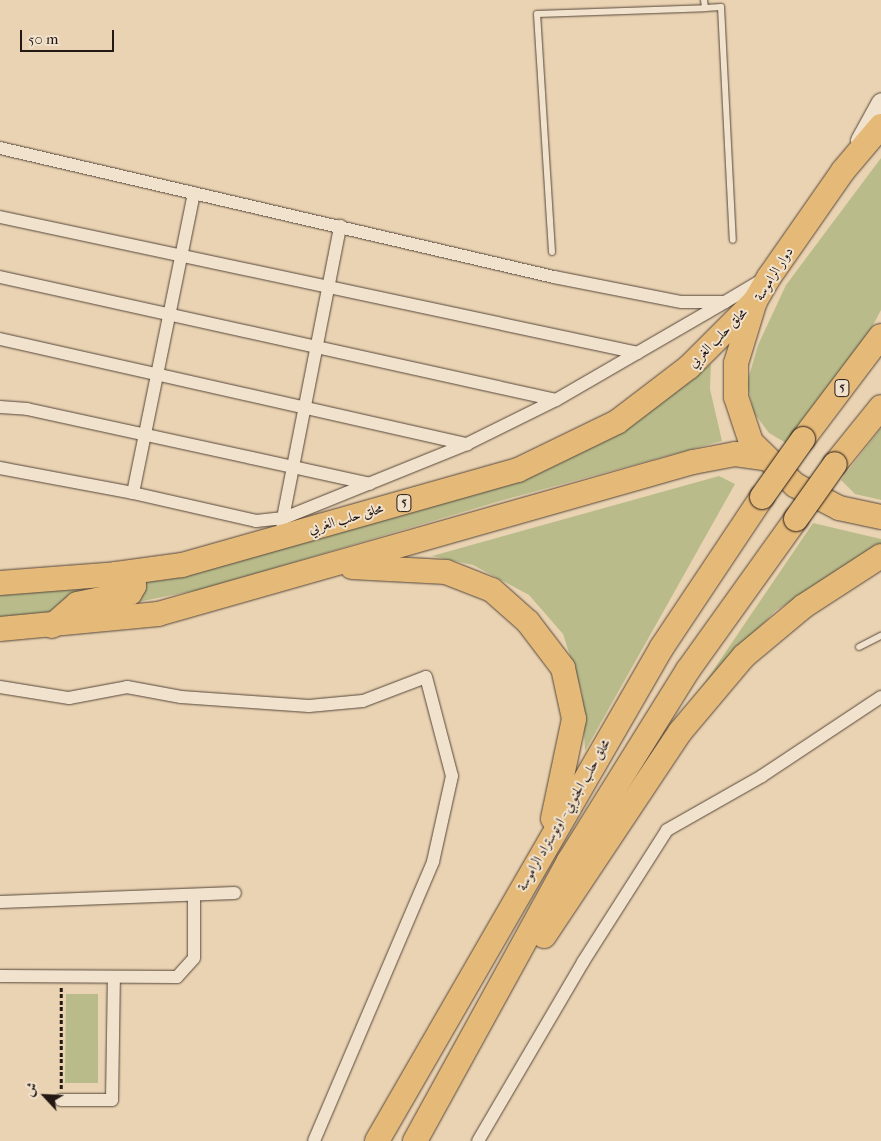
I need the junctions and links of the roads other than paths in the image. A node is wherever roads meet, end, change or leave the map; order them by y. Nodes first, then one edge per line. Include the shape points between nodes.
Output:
1 (704, 0) edge
2 (705, 8) junction
3 (881, 102) edge
4 (881, 126) edge
5 (0, 148) edge
6 (843, 170) junction
7 (194, 193) junction
8 (0, 218) edge
9 (340, 226) junction
10 (733, 240) dead end
11 (552, 252) dead end
12 (182, 256) junction
13 (0, 277) edge
14 (768, 277) junction
15 (330, 288) junction
16 (756, 301) junction
17 (725, 302) junction
18 (170, 315) junction
19 (881, 336) edge
20 (0, 339) edge
21 (318, 350) junction
22 (638, 353) junction
23 (159, 374) junction
24 (556, 400) junction
25 (305, 406) junction
26 (0, 407) edge
27 (881, 407) edge
28 (146, 434) junction
29 (467, 444) junction
30 (764, 458) junction
31 (294, 467) junction
32 (0, 468) edge
33 (370, 484) junction
34 (133, 493) junction
35 (881, 517) edge
36 (284, 518) junction
37 (275, 540) junction
38 (881, 556) edge
39 (332, 566) junction
40 (116, 574) junction
41 (0, 583) edge
42 (52, 626) junction
43 (0, 629) edge
44 (881, 636) edge
45 (859, 647) dead end
46 (0, 687) edge
47 (881, 697) edge
48 (549, 840) junction
49 (235, 893) dead end
50 (194, 896) junction
51 (0, 902) edge
52 (0, 976) edge
53 (114, 979) junction
54 (457, 1067) junction
55 (61, 1100) road end
56 (314, 1141) edge
57 (377, 1141) edge
58 (415, 1141) edge
59 (478, 1141) edge

1 - 2 lane
2 - 10 lane via 721,7
2 - 11 lane via 537,14
3 - 6 street
4 - 6 highway, دوار الراموسة
5 - 7 street
6 - 14 highway, دوار الراموسة
7 - 9 street
7 - 12 street
8 - 12 street
9 - 15 street
9 - 17 street via 554,277 682,302
12 - 15 street
12 - 18 street
13 - 18 street
14 - 16 highway, دوار الراموسة
14 - 17 street
15 - 21 street
15 - 22 street
16 - 30 highway, دوار الراموسة via 736,363 736,397 751,442
16 - 37 highway, محلق حلب الغربي / 5 via 689,367 617,422 518,470
17 - 22 street
18 - 21 street
18 - 23 street
19 - 48 highway, محلق حلب الجنوبي - اوتوستراد الراموسة / 5, bridge via 762,496 662,646
20 - 23 street
21 - 24 street
21 - 25 street
22 - 24 street
23 - 25 street
23 - 28 street
24 - 29 street
25 - 29 street
25 - 31 street
26 - 28 street via 27,409
27 - 54 highway, محلق حلب الجنوبي - اوتوستراد الراموسة, bridge via 835,464 688,670 569,861
28 - 31 street
28 - 34 street
29 - 33 street
30 - 35 highway, دوار الراموسة via 795,485 839,508
30 - 39 highway via 735,454 693,462
31 - 33 street
31 - 36 street
32 - 34 street
33 - 36 street
34 - 36 street via 256,521
36 - 37 street
37 - 40 highway, محلق حلب الغربي / 5 via 182,565
38 - 54 highway via 804,606 744,656 680,732
39 - 42 highway via 158,614
39 - 48 highway via 446,572 492,590 528,622 563,668 574,719
40 - 41 highway, محلق حلب الغربي / 5
40 - 42 highway via 133,577 134,586 130,593 77,604
42 - 43 highway
44 - 45 lane
46 - 56 street via 69,698 127,687 181,697 309,706 363,702 426,677 452,776 433,862
47 - 59 street via 762,776 667,830 583,962
48 - 57 highway, محلق حلب الجنوبي - اوتوستراد الراموسة / 5
49 - 50 street
50 - 51 street
50 - 53 street via 194,958 176,977
52 - 53 street
53 - 55 street via 112,1100
54 - 58 highway, محلق حلب الجنوبي - اوتوستراد الراموسة

